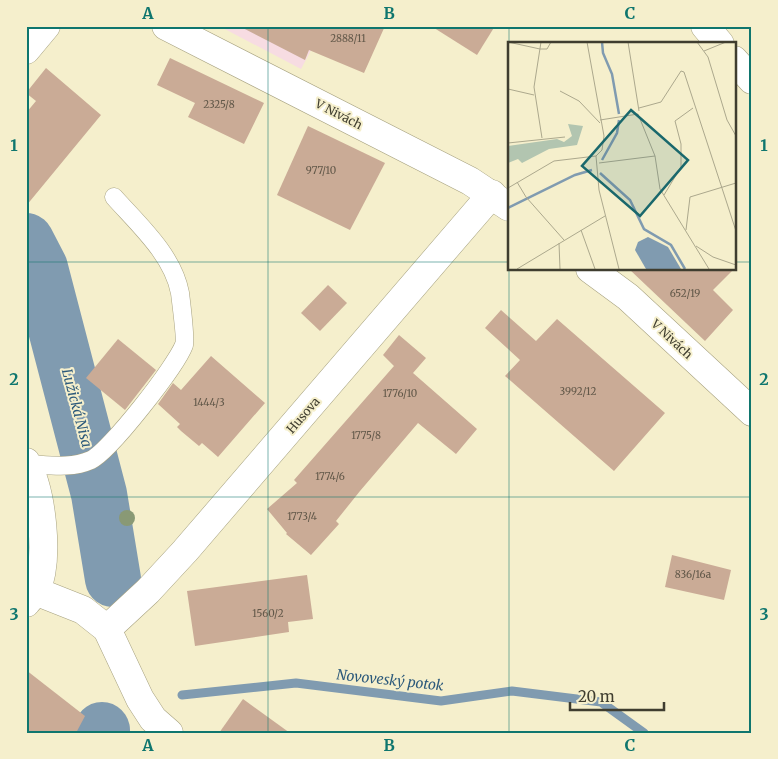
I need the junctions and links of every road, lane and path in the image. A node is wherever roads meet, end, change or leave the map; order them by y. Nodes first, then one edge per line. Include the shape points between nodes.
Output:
1 (46, 26) edge
2 (166, 26) edge
3 (706, 26) edge
4 (718, 42) edge
5 (26, 50) edge
6 (736, 62) edge
7 (752, 80) edge
8 (114, 197) dead end
9 (501, 201) edge
10 (591, 270) edge
11 (752, 412) edge
12 (27, 463) edge
13 (31, 597) edge
14 (107, 629) junction
15 (166, 731) edge

1 - 5 street
2 - 9 street, V Nivách via 470,181
3 - 4 street
6 - 7 street
8 - 12 lane via 165,254 180,291 184,344 158,388 91,460 65,466
9 - 14 street, Husova via 185,551
10 - 11 street, V Nivách via 628,297
12 - 13 street via 40,503 43,550 41,568
13 - 14 street via 84,610
14 - 15 street via 140,699

